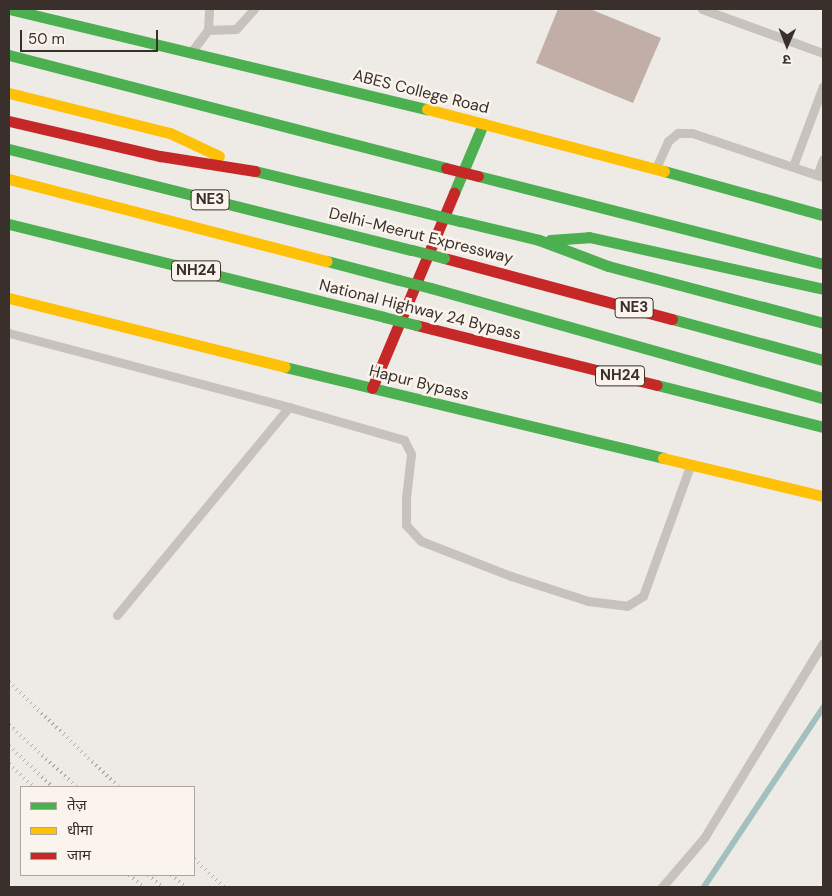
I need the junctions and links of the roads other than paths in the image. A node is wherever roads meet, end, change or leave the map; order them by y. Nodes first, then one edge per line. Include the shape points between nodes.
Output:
1 (9, 9) edge
2 (209, 9) edge
3 (254, 9) edge
4 (702, 9) edge
5 (208, 30) junction
6 (190, 54) junction
7 (823, 54) edge
8 (9, 55) edge
9 (823, 86) edge
10 (9, 93) edge
11 (9, 121) edge
12 (483, 124) junction
13 (9, 149) edge
14 (823, 159) edge
15 (792, 166) junction
16 (245, 168) junction
17 (656, 169) junction
18 (820, 176) edge
19 (9, 179) edge
20 (823, 216) edge
21 (9, 224) edge
22 (539, 240) junction
23 (823, 264) edge
24 (823, 289) edge
25 (510, 296) dead end
26 (9, 298) edge
27 (487, 303) junction
28 (823, 323) edge
29 (9, 333) edge
30 (801, 354) junction
31 (823, 360) edge
32 (788, 363) dead end
33 (372, 388) junction
34 (823, 398) edge
35 (289, 407) junction
36 (823, 427) edge
37 (691, 464) junction
38 (823, 496) edge
39 (117, 615) dead end
40 (823, 643) edge
41 (662, 887) edge

1 - 6 main road, ABES College Road
2 - 5 lane
3 - 5 lane via 236,29
4 - 7 lane
5 - 6 lane
6 - 12 main road, ABES College Road
8 - 23 main road, bridge
9 - 15 lane
10 - 16 main road via 170,133
11 - 16 main road, Delhi-Meerut Expressway / NE3 via 160,156
12 - 17 main road, ABES College Road
12 - 33 main road
13 - 30 main road, Delhi-Meerut Expressway / NE3, bridge via 444,258
14 - 18 lane
15 - 17 lane via 692,133 678,133 668,141
15 - 18 lane
16 - 22 main road, Delhi-Meerut Expressway / NE3, bridge
17 - 20 main road, ABES College Road
19 - 27 main road, bridge
21 - 36 main road, National Highway 24 Bypass / NH24, bridge
22 - 24 main road via 589,237
22 - 28 main road, Delhi-Meerut Expressway via 608,266
25 - 27 main road
26 - 33 main road, Hapur Bypass
27 - 34 main road
29 - 35 lane
30 - 31 main road, Delhi-Meerut Expressway / NE3
30 - 32 main road
33 - 37 main road, Hapur Bypass
35 - 37 lane via 404,440 410,454 406,525 421,541 588,601 627,606 643,596
35 - 39 lane
37 - 38 main road, Hapur Bypass
40 - 41 lane via 704,838

